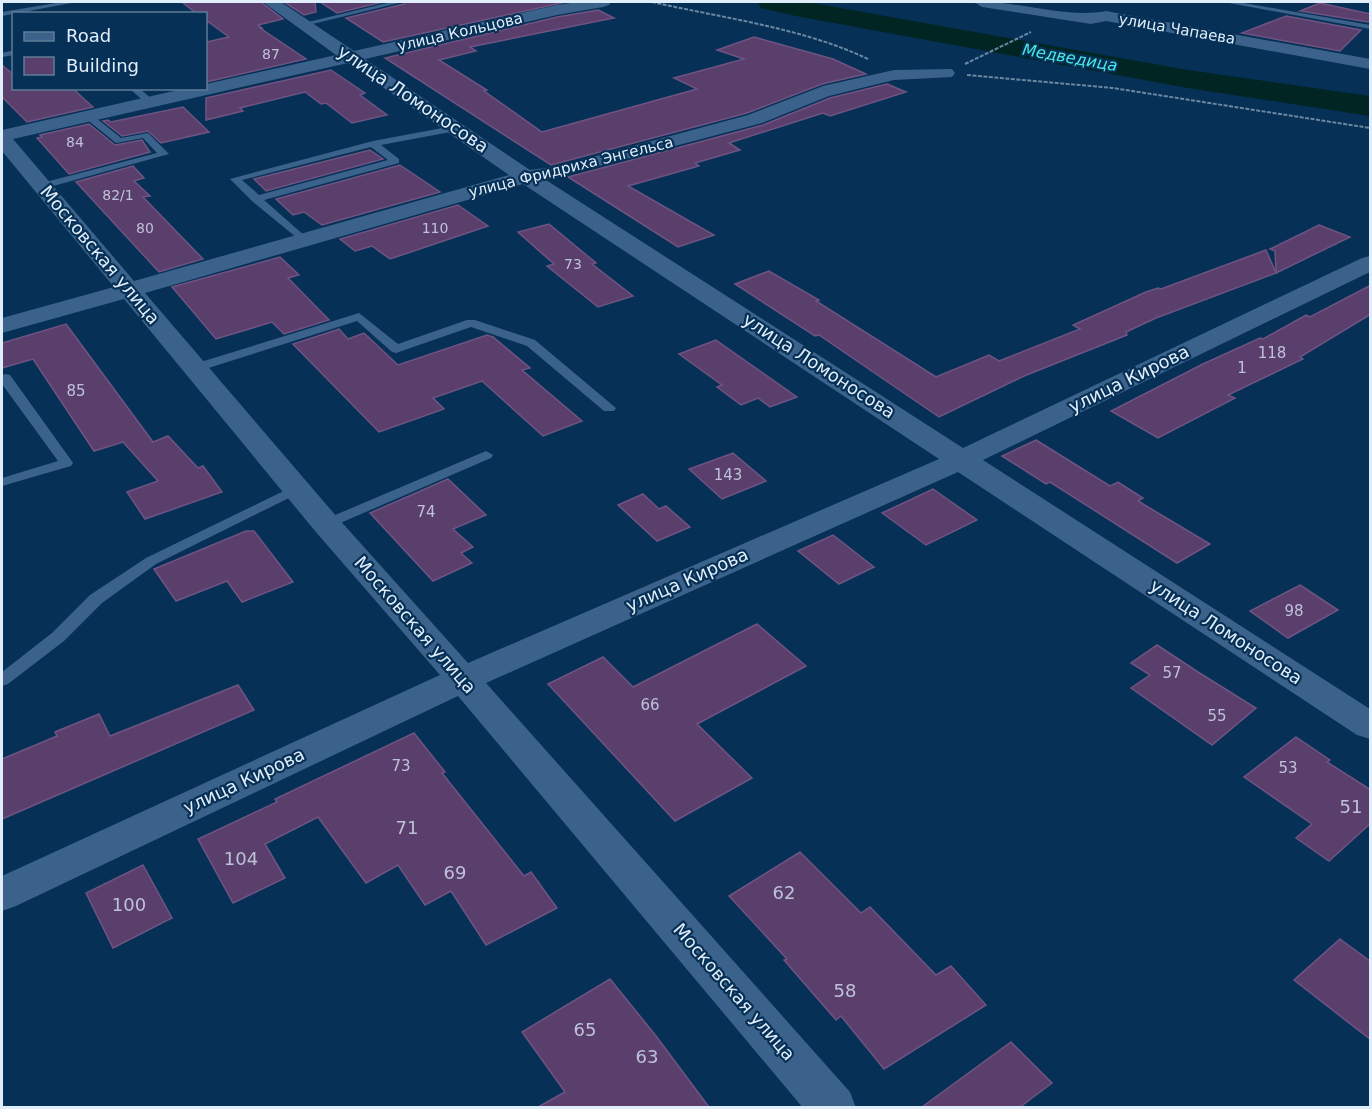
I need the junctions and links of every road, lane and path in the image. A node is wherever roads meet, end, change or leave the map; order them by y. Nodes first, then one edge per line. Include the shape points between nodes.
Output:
1 (73, 2) edge
2 (271, 2) edge
3 (399, 2) edge
4 (603, 2) edge
5 (652, 2) edge
6 (982, 2) edge
7 (1134, 2) edge
8 (1228, 2) edge
9 (23, 12) edge
10 (1091, 19) junction
11 (304, 24) junction
12 (1046, 25) joint
13 (1371, 27) edge
14 (351, 57) junction
15 (1371, 64) edge
16 (946, 73) junction
17 (894, 75) junction
18 (207, 89) edge
19 (135, 90) edge
20 (204, 90) edge
21 (150, 102) junction
22 (88, 116) junction
23 (458, 128) junction
24 (1371, 128) edge
25 (2, 138) edge
26 (373, 144) junction
27 (526, 177) junction
28 (42, 186) junction
29 (256, 199) junction
30 (302, 239) junction
31 (1371, 263) edge
32 (128, 289) junction
33 (2, 326) edge
34 (195, 368) junction
35 (2, 380) edge
36 (609, 408) dead end
37 (486, 454) dead end
38 (963, 459) junction
39 (2, 482) edge
40 (296, 489) junction
41 (326, 524) junction
42 (2, 677) edge
43 (463, 679) junction
44 (1371, 726) edge
45 (2, 894) edge
46 (833, 1107) edge

1 - 9 lane
2 - 11 street, улица Ломоносова
3 - 11 lane
4 - 14 street, улица Кольцова
5 - 17 path via 806,36 845,48
6 - 10 street, улица Чапаева
7 - 10 street
8 - 13 lane
10 - 12 street
10 - 15 street, улица Чапаева via 1106,16
11 - 14 street, улица Ломоносова
12 - 16 path
14 - 18 street, улица Кольцова
14 - 23 street, улица Ломоносова
16 - 17 street, улица Фридриха Энгельса
16 - 24 path via 1113,88
17 - 27 street, улица Фридриха Энгельса via 823,92 755,119 560,172
19 - 21 lane
20 - 21 street, улица Кольцова
21 - 22 street, улица Кольцова
22 - 25 street, улица Кольцова
22 - 28 lane via 119,141 145,135 164,154
23 - 26 lane
23 - 27 street, улица Ломоносова
25 - 28 street, Московская улица
26 - 29 lane via 235,179
26 - 29 lane via 396,161
27 - 30 street, улица Фридриха Энгельса
27 - 38 street, улица Ломоносова
28 - 32 street, Московская улица
29 - 30 lane
30 - 32 street, улица Фридриха Энгельса
31 - 38 street, улица Кирова
32 - 33 street, улица Фридриха Энгельса
32 - 34 street, Московская улица
34 - 36 lane via 359,317 396,349 471,323 531,343
34 - 40 street, Московская улица
35 - 39 lane via 6,378 66,463
37 - 41 lane
38 - 43 street, улица Кирова
38 - 44 street, улица Ломоносова
40 - 41 street, Московская улица
40 - 42 lane via 151,561 96,599 58,637
41 - 43 street, Московская улица
43 - 45 street, улица Кирова
43 - 46 street, Московская улица

